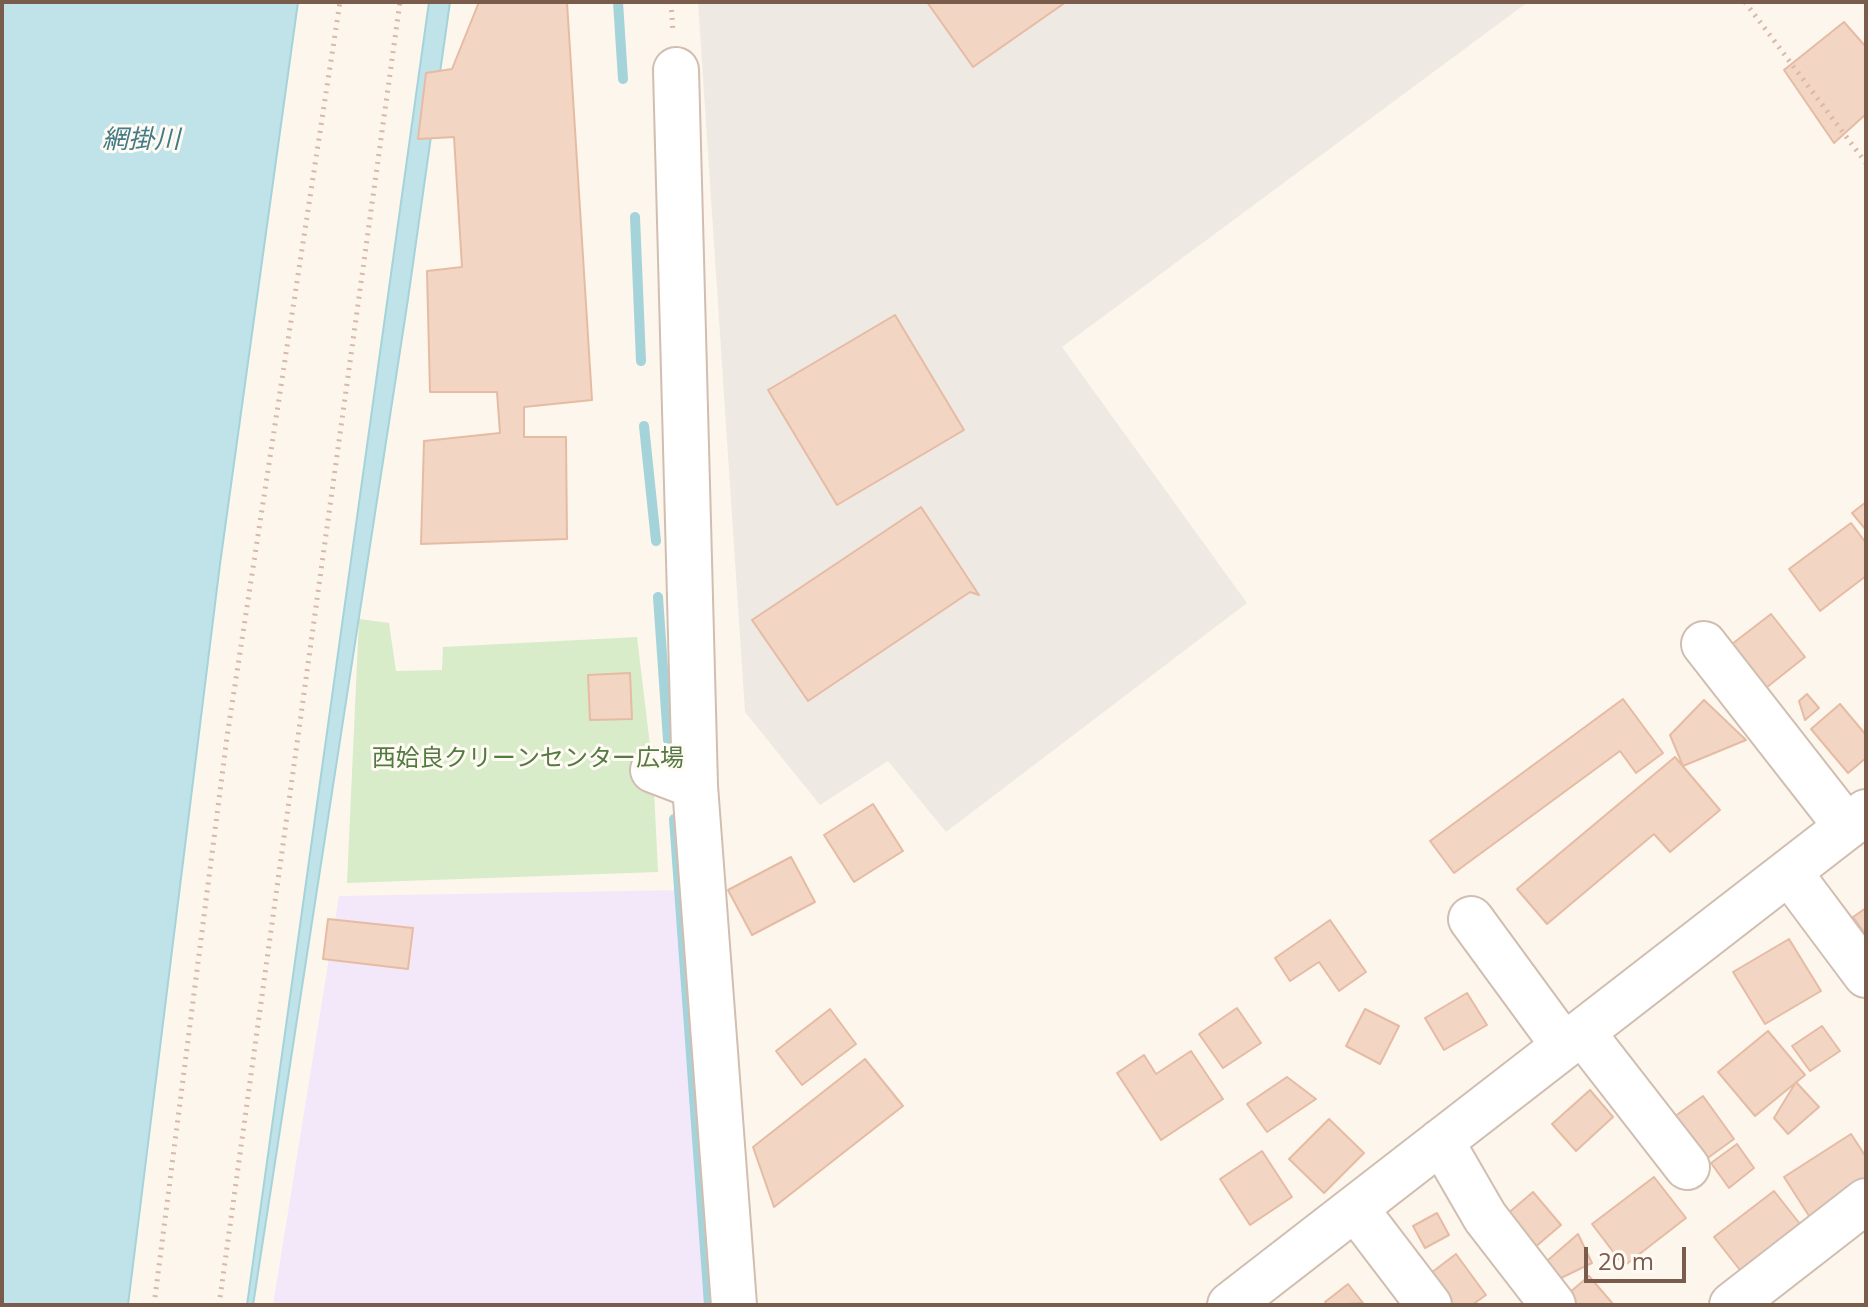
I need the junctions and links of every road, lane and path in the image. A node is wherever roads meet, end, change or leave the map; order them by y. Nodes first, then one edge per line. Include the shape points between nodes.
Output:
1 (340, 2) edge
2 (400, 2) edge
3 (1745, 2) edge
4 (676, 70) dead end
5 (1866, 163) edge
6 (1704, 644) dead end
7 (653, 770) dead end
8 (695, 786) junction
9 (1856, 820) edge
10 (1789, 872) junction
11 (1471, 919) dead end
12 (1866, 975) edge
13 (1573, 1039) junction
14 (1441, 1141) junction
15 (1687, 1167) dead end
16 (1866, 1201) edge
17 (1355, 1208) junction
18 (154, 1305) edge
19 (219, 1305) edge
20 (734, 1305) edge
21 (1230, 1305) edge
22 (1429, 1305) edge
23 (1553, 1305) edge
24 (1732, 1305) edge

1 - 18 path via 227,737
2 - 19 path
3 - 5 path
4 - 8 street
6 - 9 street
7 - 8 street
8 - 20 street
9 - 10 street
10 - 12 street
10 - 13 street
11 - 13 street
13 - 14 street
13 - 15 street
14 - 17 street
14 - 23 street via 1485,1217
16 - 24 street
17 - 21 street
17 - 22 street

